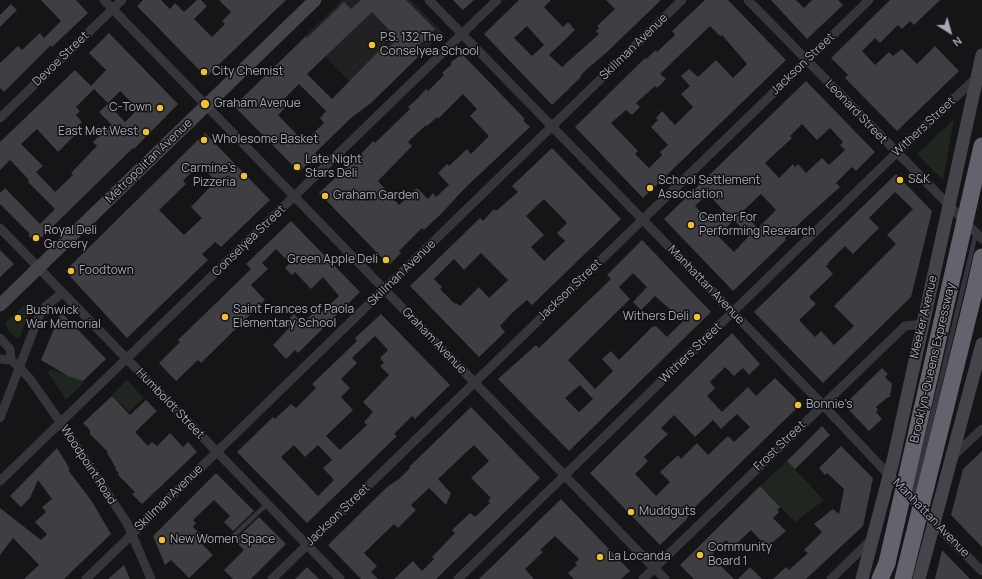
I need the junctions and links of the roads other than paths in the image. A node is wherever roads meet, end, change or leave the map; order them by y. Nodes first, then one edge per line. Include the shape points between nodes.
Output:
1 (104, 0) edge
2 (122, 0) edge
3 (315, 0) edge
4 (429, 0) edge
5 (497, 0) edge
6 (682, 0) edge
7 (748, 0) edge
8 (869, 0) edge
9 (112, 9) junction
10 (462, 34) junction
11 (982, 55) edge
12 (807, 60) junction
13 (977, 76) junction
14 (206, 105) junction
15 (0, 118) edge
16 (552, 127) junction
17 (982, 146) edge
18 (896, 152) junction
19 (294, 197) junction
20 (949, 205) junction
21 (642, 220) junction
22 (0, 228) edge
23 (979, 236) edge
24 (982, 257) edge
25 (39, 269) junction
26 (982, 276) edge
27 (384, 290) junction
28 (62, 293) junction
29 (973, 297) junction
30 (0, 305) edge
31 (732, 313) junction
32 (923, 324) junction
33 (0, 338) edge
34 (982, 344) edge
35 (0, 359) edge
36 (127, 359) junction
37 (11, 360) junction
38 (20, 368) junction
39 (972, 379) junction
40 (475, 383) junction
41 (982, 390) edge
42 (823, 405) junction
43 (0, 418) edge
44 (61, 423) junction
45 (982, 429) edge
46 (217, 452) junction
47 (950, 458) junction
48 (565, 475) junction
49 (889, 475) junction
50 (0, 481) edge
51 (912, 500) junction
52 (267, 504) junction
53 (934, 523) junction
54 (132, 534) junction
55 (872, 539) junction
56 (227, 542) dead end
57 (307, 544) junction
58 (654, 568) junction
59 (982, 571) edge
60 (883, 574) edge
61 (86, 579) edge
62 (151, 579) edge
63 (272, 579) edge
64 (340, 579) edge
65 (458, 579) edge
66 (644, 579) edge
67 (665, 579) edge
68 (831, 579) edge
69 (862, 579) edge
70 (902, 579) edge
71 (919, 579) edge

1 - 9 street, Graham Avenue
2 - 9 street, Devoe Street
3 - 14 main road, Metropolitan Avenue
4 - 10 street, Manhattan Avenue
5 - 10 street, Conselyea Street
6 - 16 street, Skillman Avenue
7 - 12 street, Leonard Street
8 - 12 street, Jackson Street
9 - 14 street, Graham Avenue
9 - 15 street, Devoe Street
10 - 16 street, Manhattan Avenue
10 - 19 street, Conselyea Street
11 - 13 main road, Meeker Avenue
12 - 18 street, Leonard Street
12 - 21 street, Jackson Street
13 - 18 street, Withers Street
13 - 20 main road, Meeker Avenue
14 - 19 street, Graham Avenue
14 - 25 main road, Metropolitan Avenue
16 - 21 street, Manhattan Avenue
16 - 27 street, Skillman Avenue
17 - 60 highway, Brooklyn-Queens Expressway, bridge
18 - 20 street, Leonard Street
18 - 31 street, Withers Street
19 - 27 street, Graham Avenue
19 - 36 street, Conselyea Street
20 - 23 street, Leonard Street
20 - 32 main road, Meeker Avenue
21 - 31 street, Manhattan Avenue
21 - 40 street, Jackson Street
22 - 25 street, Humboldt Street
23 - 51 lane
24 - 29 highway, Brooklyn-Queens Expressway
25 - 28 street, Humboldt Street
25 - 30 main road, Metropolitan Avenue
26 - 29 highway
27 - 40 street, Graham Avenue
27 - 46 street, Skillman Avenue
28 - 36 street, Humboldt Street
28 - 38 street via 46,306 39,316
29 - 70 highway, Brooklyn-Queens Expressway, bridge
31 - 42 street, Manhattan Avenue
31 - 48 street, Withers Street
32 - 42 street, Frost Street via 905,326
32 - 49 main road, Meeker Avenue
33 - 37 street, Woodpoint Road via 10,349
34 - 39 main road
35 - 37 street
36 - 44 street, Conselyea Street
36 - 46 street, Humboldt Street
37 - 38 street, Woodpoint Road
38 - 43 street
38 - 44 street, Woodpoint Road via 30,378
39 - 41 main road
39 - 47 main road
40 - 48 street, Graham Avenue
40 - 57 street, Jackson Street
42 - 49 street, Manhattan Avenue
42 - 58 street, Frost Street
44 - 50 street, Conselyea Street
44 - 54 street, Woodpoint Road
45 - 47 street
46 - 52 street, Humboldt Street
46 - 54 street, Skillman Avenue
47 - 53 main road
48 - 58 street, Graham Avenue
48 - 65 street, Withers Street
49 - 51 street, Manhattan Avenue
49 - 55 main road, Meeker Avenue
51 - 53 street, Manhattan Avenue
52 - 56 lane
52 - 57 street, Humboldt Street
53 - 59 street, Manhattan Avenue
53 - 71 main road
54 - 61 street, Skillman Avenue
54 - 62 street, Woodpoint Road
55 - 68 street
55 - 69 main road, Meeker Avenue
57 - 63 street, Jackson Street
57 - 64 street, Humboldt Street
58 - 66 street, Frost Street
58 - 67 street, Graham Avenue

